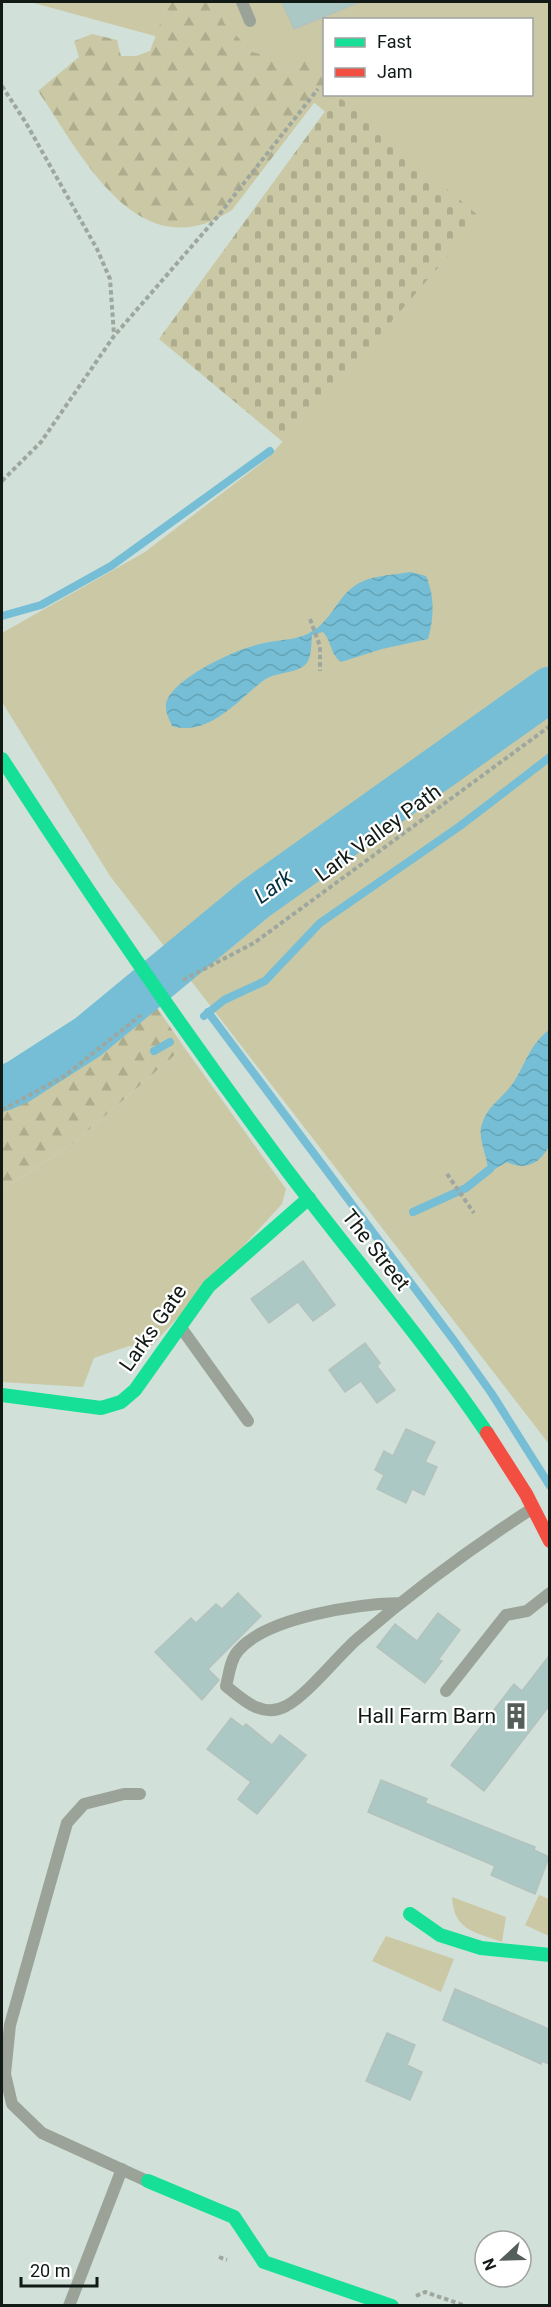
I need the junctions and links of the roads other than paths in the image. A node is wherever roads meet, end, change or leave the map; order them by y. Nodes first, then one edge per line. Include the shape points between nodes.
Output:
1 (243, 2) edge
2 (250, 21) dead end
3 (2, 759) edge
4 (309, 1198) junction
5 (179, 1325) junction
6 (2, 1395) edge
7 (248, 1421) dead end
8 (534, 1508) junction
9 (549, 1541) edge
10 (549, 1593) edge
11 (400, 1603) junction
12 (446, 1691) dead end
13 (140, 1794) dead end
14 (410, 1914) dead end
15 (549, 1955) edge
16 (122, 2169) junction
17 (148, 2181) joint
18 (69, 2306) edge
19 (392, 2306) edge

1 - 2 lane
3 - 4 main road, The Street via 146,975
4 - 5 main road, Larks Gate via 209,1286
4 - 8 main road, The Street via 471,1408
5 - 6 main road, Larks Gate via 135,1390 121,1402 101,1408
5 - 7 lane
8 - 9 main road, The Street
8 - 11 lane via 476,1544
10 - 12 lane via 528,1611 506,1615
11 - 11 lane via 346,1607 256,1634 237,1652 226,1686 247,1704 266,1711 286,1707
13 - 16 lane via 84,1804 67,1823 10,2025 5,2074 12,2104 42,2133
14 - 15 main road via 440,1935 481,1948
16 - 17 lane
16 - 18 lane
17 - 19 main road via 234,2217 264,2262

